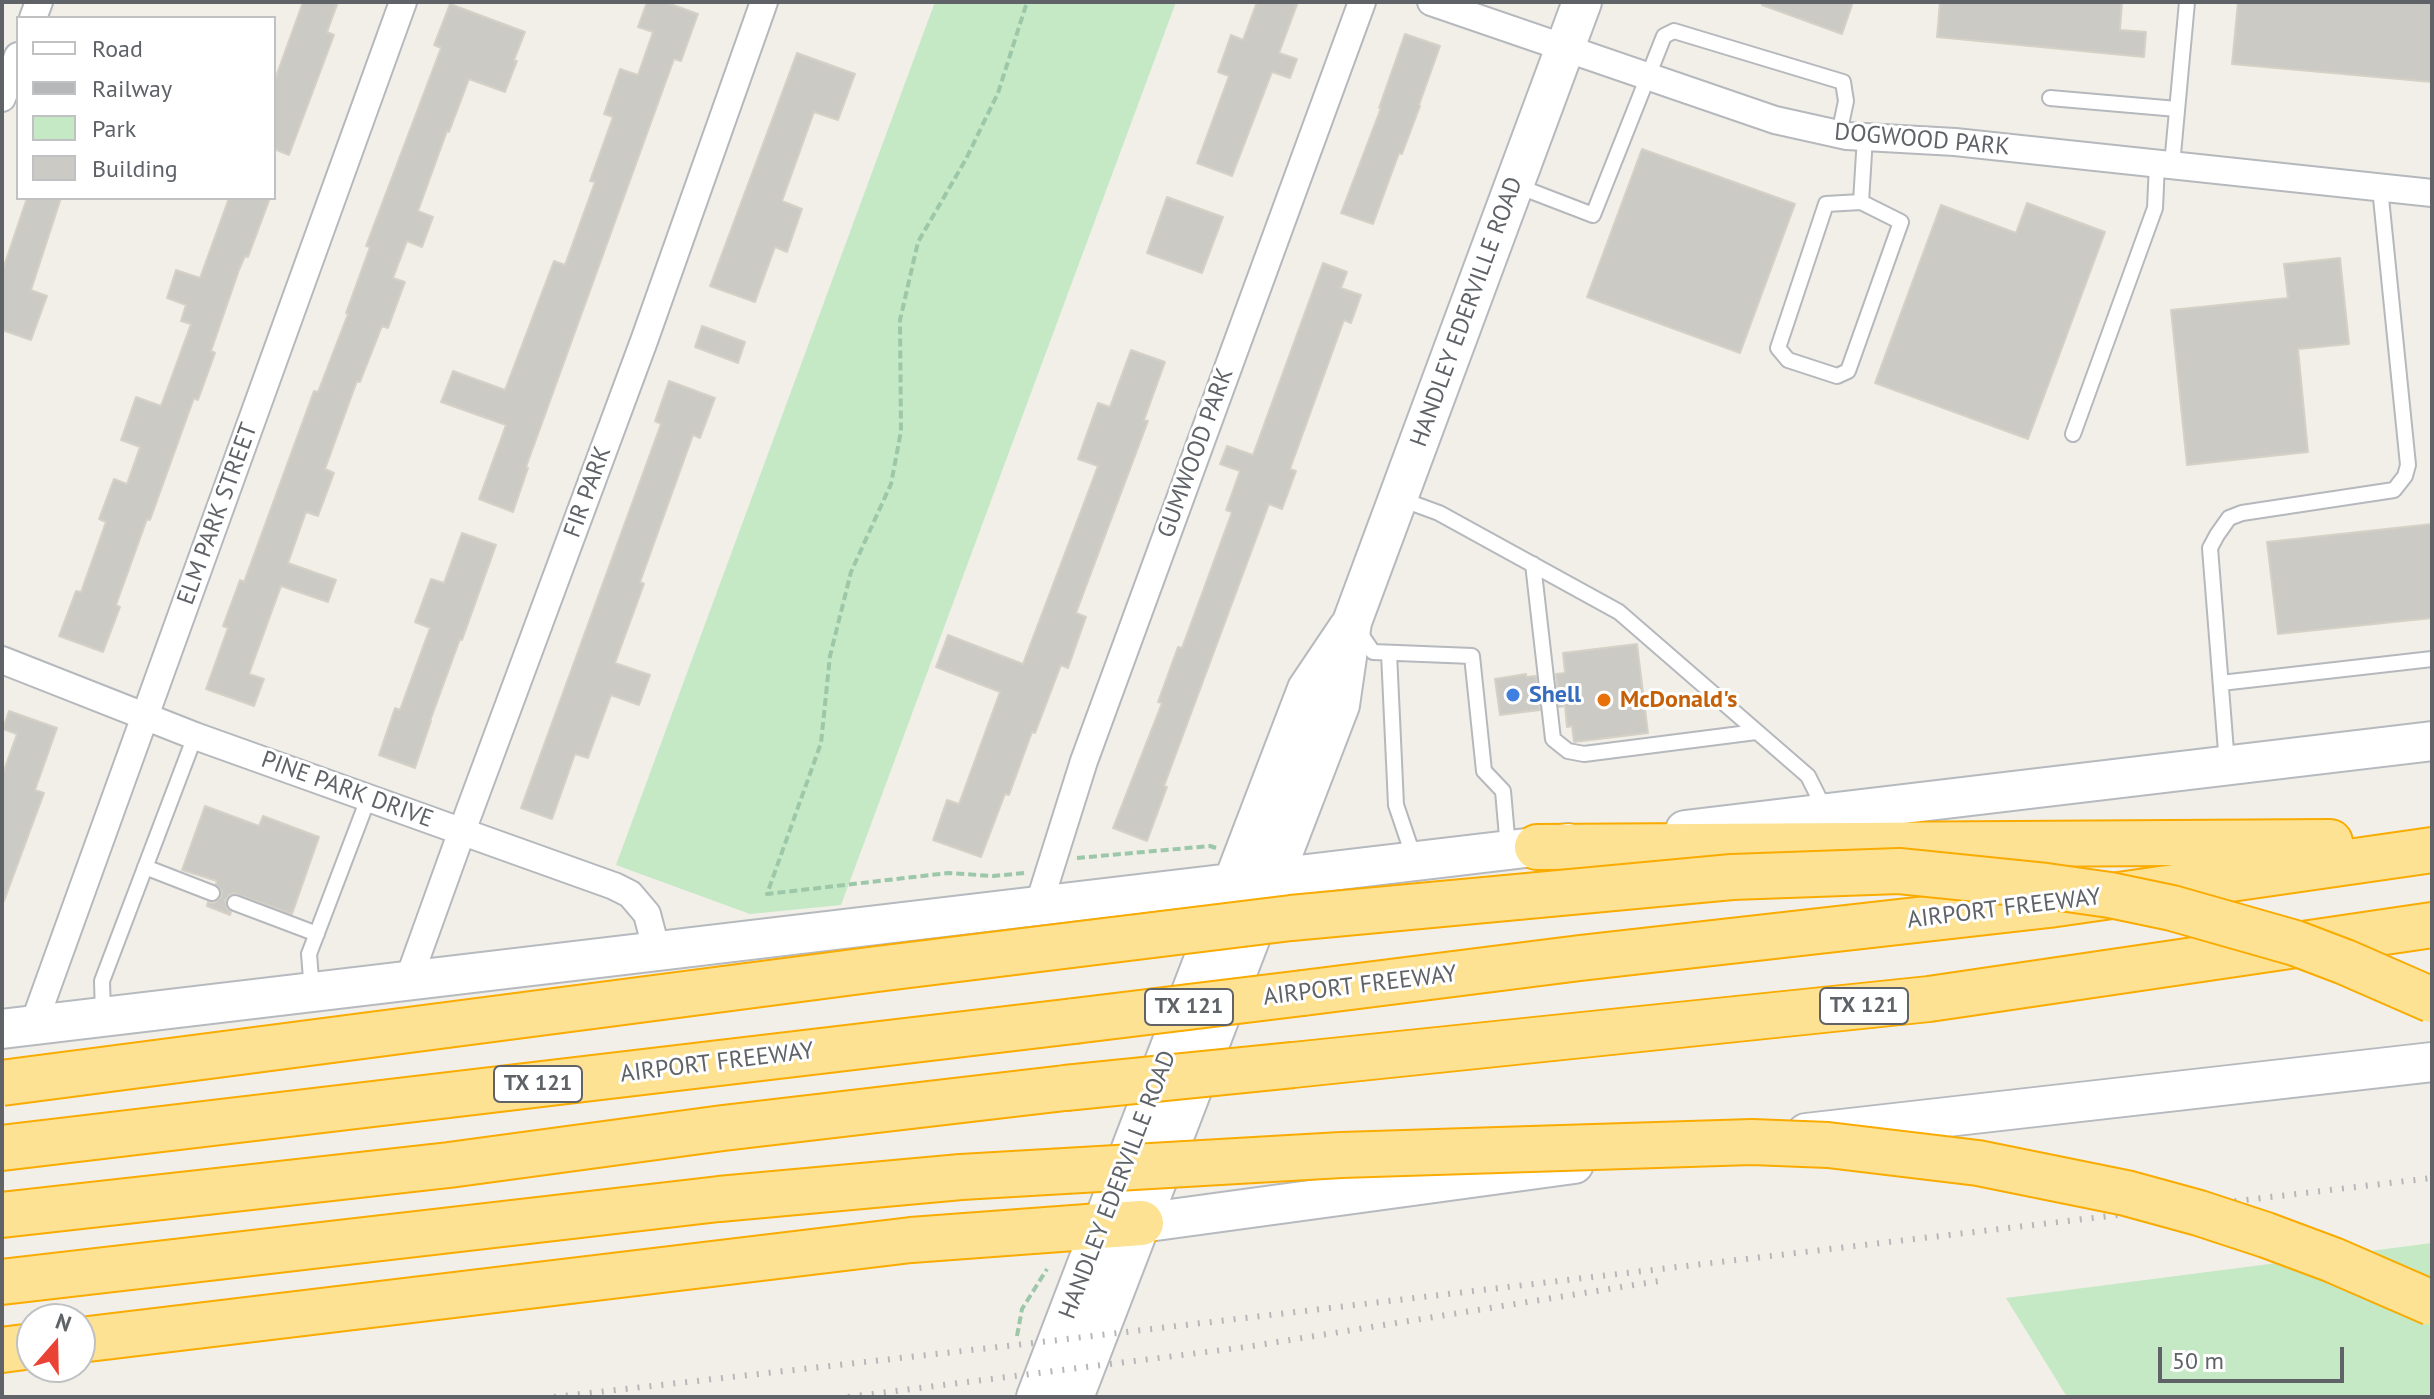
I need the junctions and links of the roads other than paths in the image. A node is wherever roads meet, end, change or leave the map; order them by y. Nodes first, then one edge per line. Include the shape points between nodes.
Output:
1 (403, 2) edge
2 (764, 2) edge
3 (1362, 2) edge
4 (1431, 2) edge
5 (1582, 2) edge
6 (2187, 2) edge
7 (1565, 48) junction
8 (16, 61) edge
9 (1648, 76) junction
10 (2, 98) edge
11 (2050, 98) dead end
12 (2177, 109) junction
13 (1852, 136) junction
14 (2165, 164) junction
15 (1514, 185) junction
16 (2380, 188) junction
17 (2432, 193) edge
18 (1861, 202) junction
19 (2073, 434) dead end
20 (1398, 498) junction
21 (1533, 564) junction
22 (1352, 622) junction
23 (1389, 653) junction
24 (2432, 659) edge
25 (2, 660) edge
26 (2221, 683) junction
27 (144, 717) junction
28 (1756, 732) junction
29 (195, 736) junction
30 (2432, 741) edge
31 (2227, 765) junction
32 (368, 799) junction
33 (1826, 813) junction
34 (462, 831) junction
35 (2432, 841) edge
36 (1522, 849) junction
37 (2432, 850) edge
38 (1416, 862) junction
39 (145, 867) junction
40 (1239, 868) junction
41 (1272, 879) junction
42 (212, 893) dead end
43 (235, 903) dead end
44 (1038, 907) junction
45 (2432, 925) edge
46 (317, 934) junction
47 (657, 952) junction
48 (408, 981) junction
49 (312, 993) junction
50 (2432, 1000) edge
51 (103, 1018) junction
52 (18, 1028) edge
53 (2432, 1062) edge
54 (2, 1083) edge
55 (2, 1148) edge
56 (2, 1215) edge
57 (1121, 1225) junction
58 (2, 1282) edge
59 (2432, 1303) edge
60 (96, 1338) edge
61 (1036, 1397) edge
62 (1074, 1397) edge

1 - 27 street, ELM PARK STREET
2 - 34 street, FIR PARK
3 - 44 street, GUMWOOD PARK via 1084,761
4 - 7 street, DOGWOOD PARK
5 - 7 main road, HANDLEY EDERVILLE ROAD
6 - 12 lane
7 - 9 street, DOGWOOD PARK
7 - 15 main road, HANDLEY EDERVILLE ROAD
8 - 10 street
9 - 13 street, DOGWOOD PARK via 1775,120
9 - 13 lane via 1664,36 1674,31 1763,57 1843,82
9 - 15 lane via 1593,215
11 - 12 lane
12 - 14 lane
13 - 14 street, DOGWOOD PARK
13 - 18 lane
14 - 16 street, DOGWOOD PARK
14 - 19 lane via 2155,208
15 - 20 main road, HANDLEY EDERVILLE ROAD
16 - 17 street, DOGWOOD PARK
16 - 26 lane via 2405,476 2394,490 2229,518 2210,548
18 - 18 lane via 1901,222 1848,371 1837,376 1788,360 1778,348 1826,204
20 - 21 lane via 1439,513
20 - 22 main road, HANDLEY EDERVILLE ROAD
21 - 28 lane via 1619,612
21 - 28 lane via 1553,739 1568,751 1584,754
22 - 23 lane via 1373,652
22 - 40 main road, HANDLEY EDERVILLE ROAD via 1307,689
22 - 41 main road, HANDLEY EDERVILLE ROAD via 1340,705
23 - 36 lane via 1472,656 1484,771 1503,791
23 - 38 lane via 1396,805
24 - 26 lane
25 - 27 street, PINE PARK DRIVE
26 - 31 lane
27 - 29 street, PINE PARK DRIVE
27 - 52 street, ELM PARK STREET
28 - 33 lane via 1808,776
29 - 32 street, PINE PARK DRIVE
29 - 39 lane
30 - 31 main road
31 - 33 main road
32 - 34 street, PINE PARK DRIVE
32 - 46 lane
33 - 36 main road
34 - 47 street, PINE PARK DRIVE via 630,894 647,914
34 - 48 street, FIR PARK
35 - 36 highway
36 - 38 main road
37 - 55 highway, AIRPORT FREEWAY / TX 121, bridge via 2049,905
38 - 41 main road
39 - 42 lane
39 - 51 lane via 102,981
40 - 41 main road
40 - 44 main road
40 - 57 main road, HANDLEY EDERVILLE ROAD
41 - 57 main road, HANDLEY EDERVILLE ROAD
43 - 46 lane
44 - 47 main road
45 - 56 highway, TX 121, bridge via 1929,999 1065,1088
46 - 49 lane via 309,954
47 - 48 main road
48 - 49 main road
49 - 51 main road
50 - 54 highway, bridge via 2295,943 2110,895 1899,871 1747,876 1276,920
51 - 52 main road
53 - 57 main road via 1854,1127
57 - 60 highway via 911,1240
57 - 61 main road, HANDLEY EDERVILLE ROAD
57 - 62 main road, HANDLEY EDERVILLE ROAD
58 - 59 highway, bridge via 719,1199 961,1177 1341,1155 1752,1142 1828,1145 1978,1163 2126,1193 2266,1235

